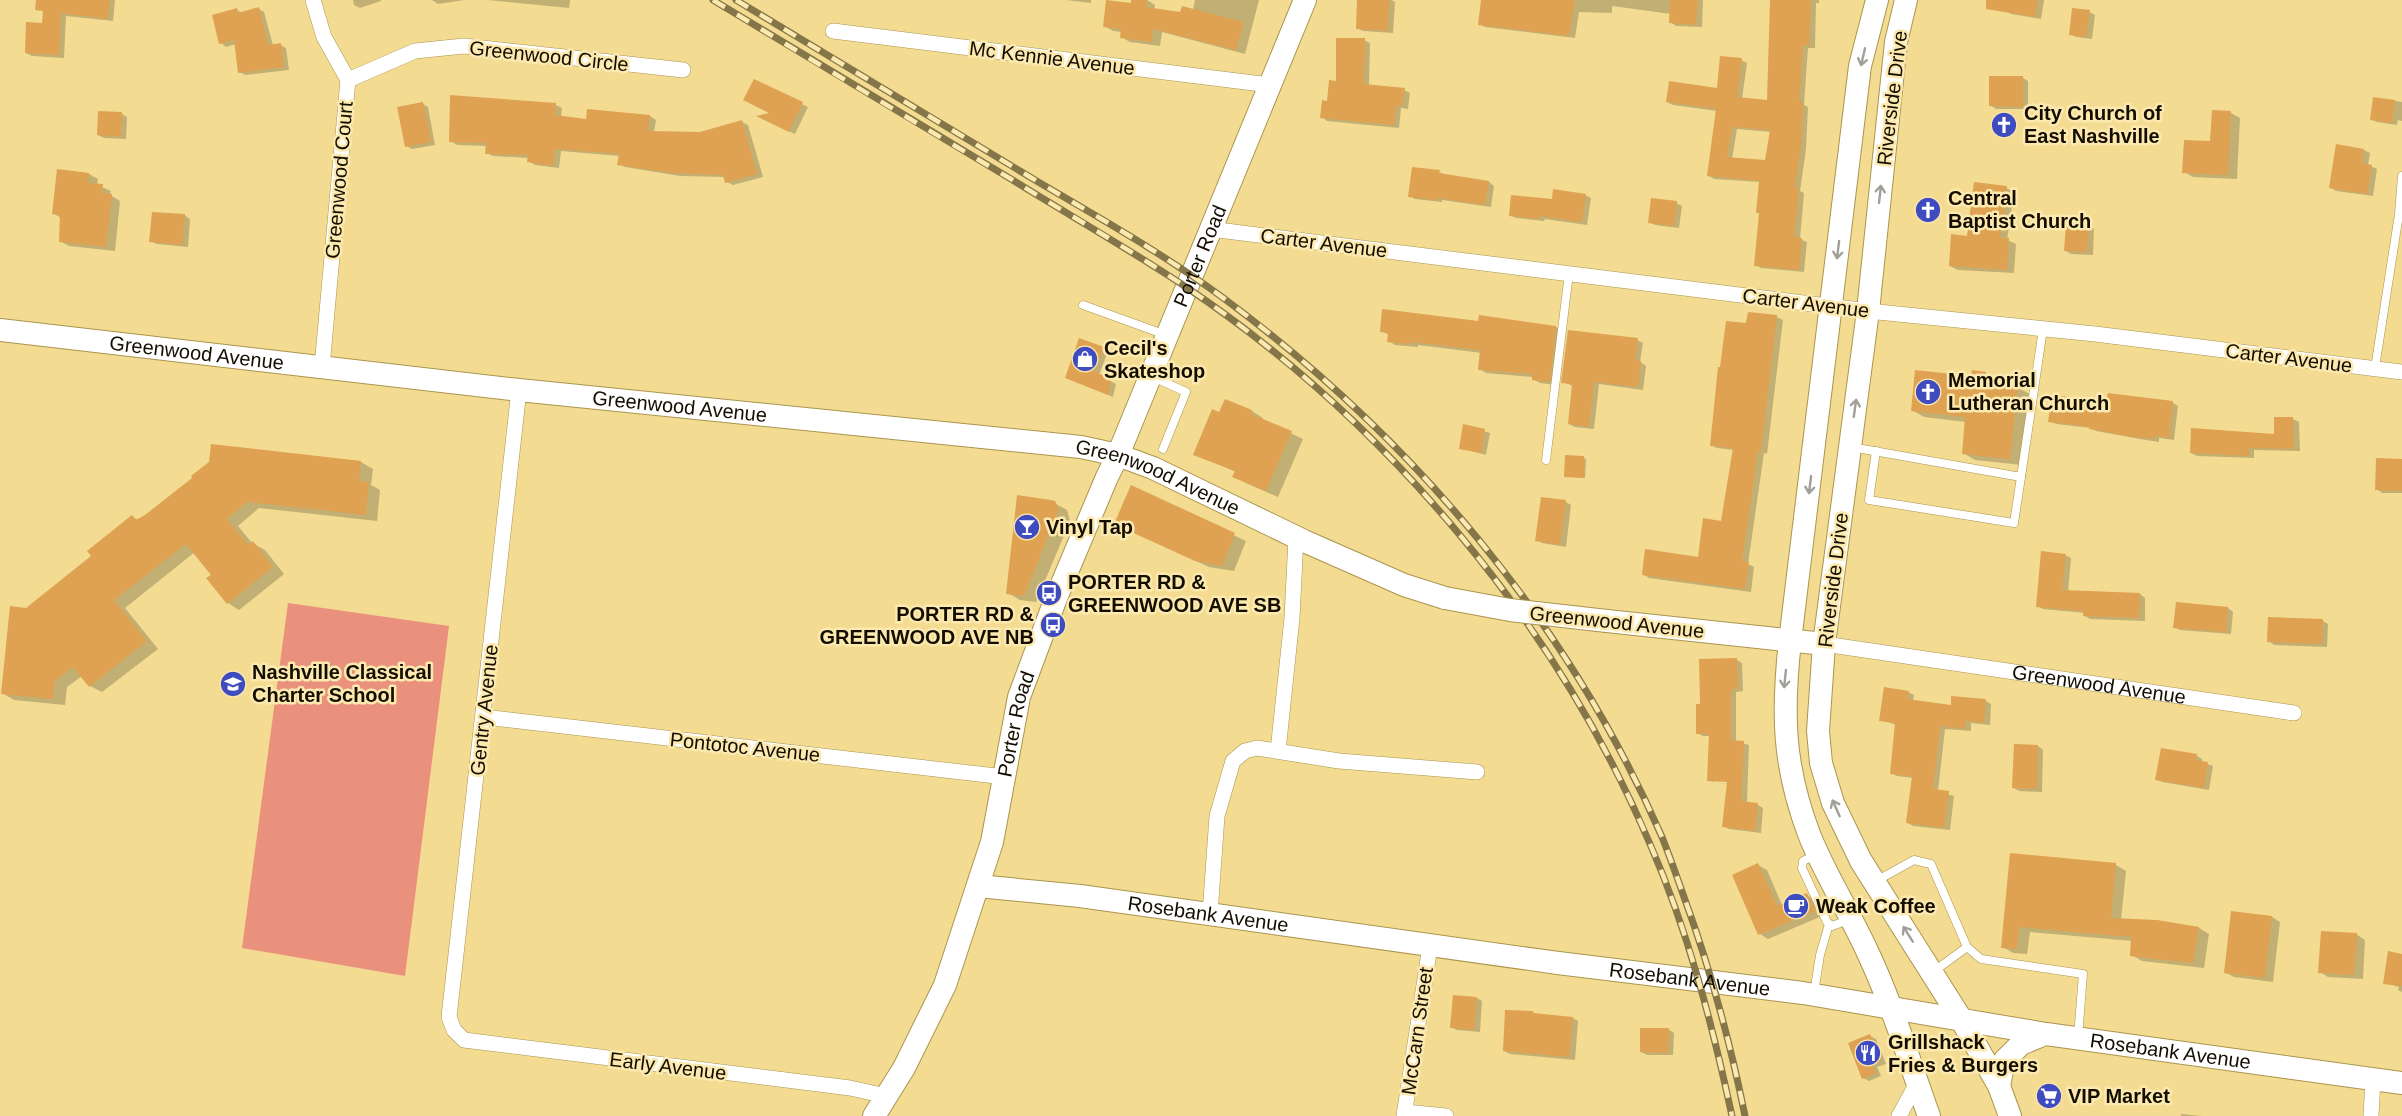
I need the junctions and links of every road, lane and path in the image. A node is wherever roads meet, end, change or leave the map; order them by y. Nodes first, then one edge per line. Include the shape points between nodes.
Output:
1 (313, 0) edge
2 (1305, 0) edge
3 (1877, 0) edge
4 (1906, 0) edge
5 (833, 31) dead end
6 (683, 70) dead end
7 (348, 80) junction
8 (1270, 86) junction
9 (2402, 176) edge
10 (1210, 229) junction
11 (1569, 273) junction
12 (1083, 305) dead end
13 (1832, 306) junction
14 (1868, 311) junction
15 (2043, 329) junction
16 (0, 330) edge
17 (1168, 336) junction
18 (322, 367) junction
19 (2375, 368) junction
20 (2402, 372) edge
21 (1151, 376) junction
22 (519, 390) junction
23 (1815, 443) junction
24 (1850, 447) junction
25 (1163, 449) dead end
26 (1876, 452) junction
27 (1118, 455) junction
28 (1546, 460) dead end
29 (2021, 477) junction
30 (1296, 538) junction
31 (1790, 641) junction
32 (1824, 644) junction
33 (2294, 713) dead end
34 (484, 717) junction
35 (1278, 751) junction
36 (1477, 772) dead end
37 (1005, 777) junction
38 (1818, 854) junction
39 (1874, 882) junction
40 (978, 886) junction
41 (1846, 909) junction
42 (1210, 914) junction
43 (1829, 924) junction
44 (1430, 946) junction
45 (1967, 947) junction
46 (1932, 972) junction
47 (1814, 995) junction
48 (1893, 1009) junction
49 (1961, 1019) junction
50 (454, 1030) joint
51 (2046, 1034) junction
52 (2078, 1038) junction
53 (2373, 1079) junction
54 (1917, 1083) junction
55 (2402, 1083) edge
56 (1999, 1086) junction
57 (886, 1096) junction
58 (1405, 1114) edge
59 (874, 1116) edge
60 (1446, 1116) edge
61 (1899, 1116) edge
62 (1929, 1116) edge
63 (2010, 1116) edge
64 (2371, 1116) edge

1 - 7 street, Greenwood Court via 324,37
2 - 8 street, Porter Road
3 -> 13 street, Riverside Drive via 1860,66
14 -> 4 street, Riverside Drive via 1896,42
5 - 8 street, Mc Kennie Avenue
6 - 7 street, Greenwood Circle via 464,46 415,51
7 - 18 street, Greenwood Court
8 - 10 street, Porter Road
9 - 19 lane
10 - 11 street, Carter Avenue
10 - 17 street, Porter Road
11 - 13 street, Carter Avenue
11 - 28 lane
12 - 17 lane
13 - 14 street, Carter Avenue
13 - 23 street, Riverside Drive
14 - 15 street, Carter Avenue
24 -> 14 street, Riverside Drive
15 - 19 street, Carter Avenue
15 - 29 lane
16 - 18 street, Greenwood Avenue
17 - 21 street, Porter Road
18 - 22 street, Greenwood Avenue
19 - 20 street, Carter Avenue
21 - 25 lane via 1186,392
21 - 27 street, Porter Road
22 - 27 street, Greenwood Avenue via 1081,447
22 - 34 street, Gentry Avenue
23 - 24 street
23 -> 31 street, Riverside Drive
24 - 26 lane
24 - 32 street, Riverside Drive
26 - 29 lane
26 - 29 lane via 1869,501 2014,523
27 - 30 street, Greenwood Avenue via 1153,468
27 - 37 street, Porter Road via 1019,697
30 - 31 street, Greenwood Avenue, bridge via 1404,585 1445,598 1510,610
30 - 35 street
31 - 32 street, Greenwood Avenue
31 -> 38 street, Riverside Drive via 1784,690 1788,763
32 - 33 street, Greenwood Avenue
39 -> 32 street, Riverside Drive via 1833,803 1821,763 1818,731
34 - 37 street, Pontotoc Avenue
34 - 50 street, Gentry Avenue via 449,1017
35 - 36 street via 1339,761
35 - 42 street via 1257,748 1245,751 1233,761 1217,816
37 - 40 street, Porter Road via 992,842
38 - 41 street, Riverside Drive
38 - 43 lane via 1803,861 1802,868
39 - 41 street
39 - 45 lane via 1914,860 1931,864
46 -> 39 street, Riverside Drive
40 - 42 street, Rosebank Avenue
40 - 57 street, Porter Road via 945,985
41 - 43 lane via 1832,926
41 - 48 street, Riverside Drive
42 - 44 street, Rosebank Avenue
43 - 47 lane
44 - 47 street, Rosebank Avenue
44 - 58 street, McCarn Street
45 - 46 lane
45 - 52 lane via 1981,959 2083,974
46 - 49 street, Riverside Drive
47 - 48 street, Rosebank Avenue
48 - 49 street, Rosebank Avenue
48 - 54 street, Riverside Drive
49 - 51 street, Rosebank Avenue
49 - 56 street, Riverside Drive
50 - 57 street, Early Avenue via 464,1040 850,1088
51 - 52 street, Rosebank Avenue
51 - 56 street via 2021,1044 2004,1061
52 - 53 street, Rosebank Avenue
53 - 55 street, Rosebank Avenue
53 - 64 street
54 - 61 street
54 - 62 street, Riverside Drive
56 - 63 street, Riverside Drive
57 - 59 street, Porter Road
58 - 60 street

